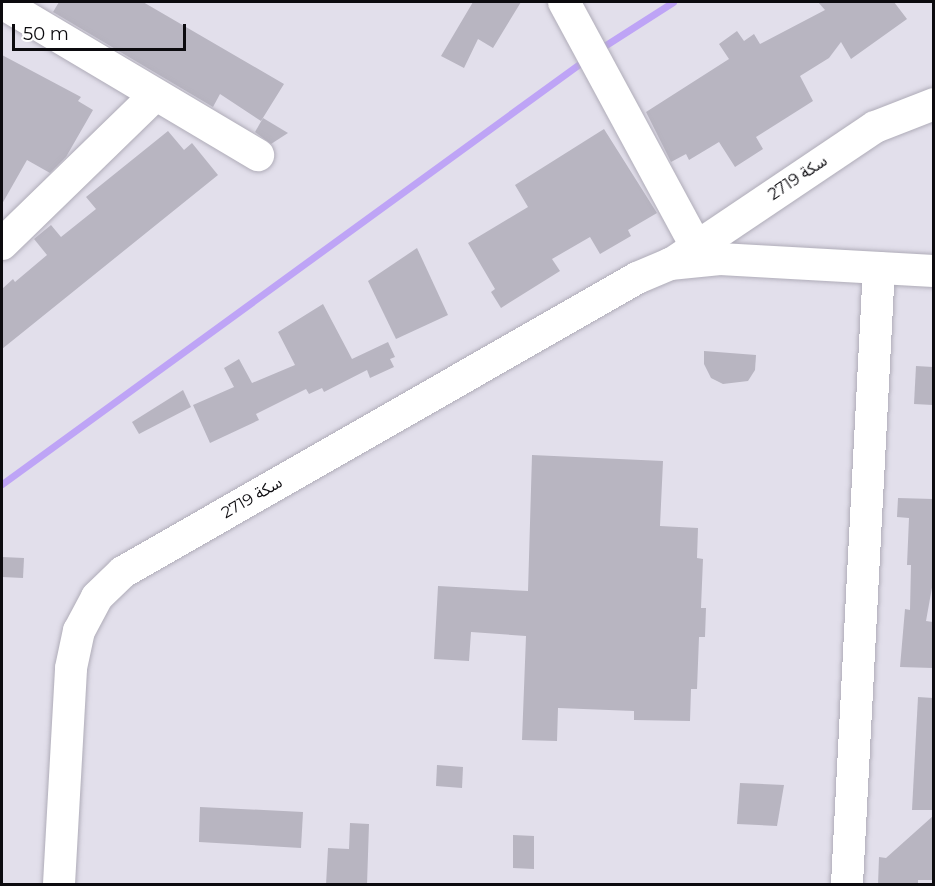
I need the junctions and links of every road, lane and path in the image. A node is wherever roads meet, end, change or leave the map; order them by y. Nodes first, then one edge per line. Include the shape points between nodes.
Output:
1 (564, 2) edge
2 (2, 3) edge
3 (154, 96) junction
4 (933, 104) edge
5 (258, 155) dead end
6 (4, 240) edge
7 (696, 246) junction
8 (670, 264) junction
9 (879, 268) junction
10 (933, 271) edge
11 (59, 885) edge
12 (847, 885) edge

1 - 7 street
2 - 3 street
3 - 5 street
3 - 6 street
4 - 7 street, سكة 2719 via 875,127
7 - 8 street, سكة 2719
8 - 9 street, سكة 2719 via 720,259
8 - 11 street, سكة 2719 via 637,278 123,572 97,597 79,631 70,668
9 - 10 street, سكة 2719
9 - 12 street

